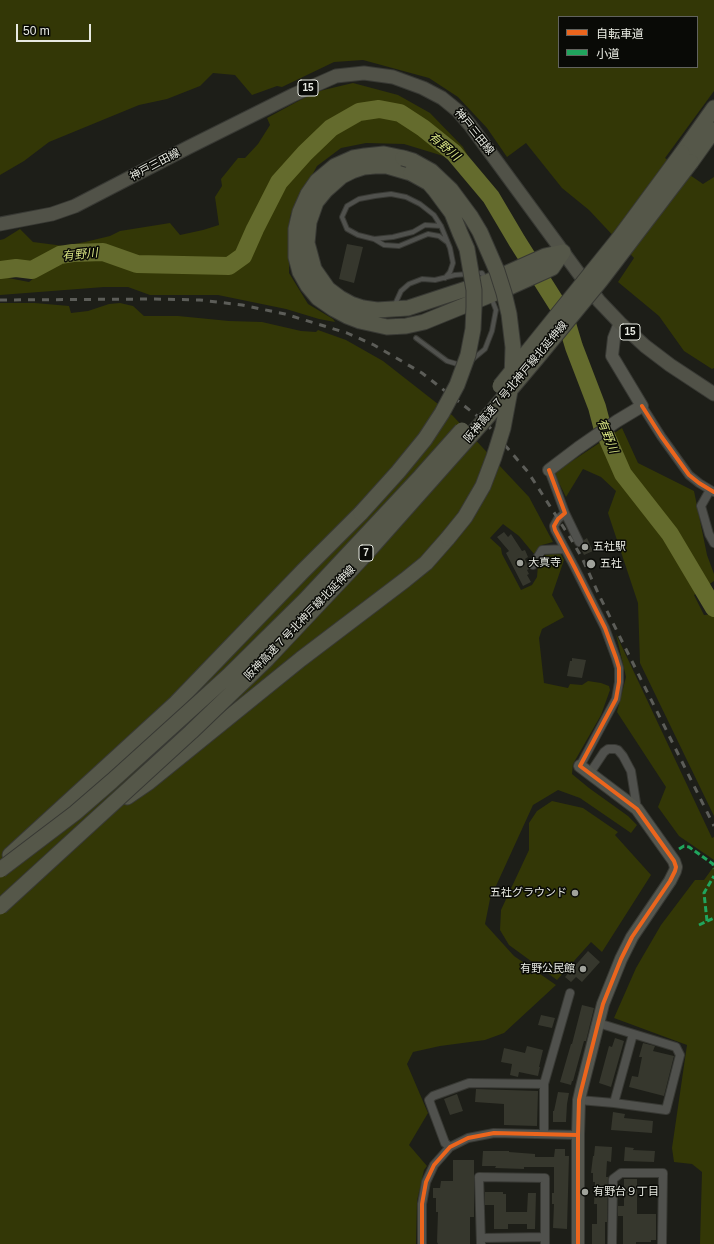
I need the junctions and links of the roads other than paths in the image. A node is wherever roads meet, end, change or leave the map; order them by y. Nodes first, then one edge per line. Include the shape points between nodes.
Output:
1 (714, 108) edge
2 (714, 130) edge
3 (687, 158) junction
4 (303, 221) junction
5 (0, 224) edge
6 (441, 226) junction
7 (374, 240) junction
8 (447, 243) junction
9 (563, 252) junction
10 (445, 278) junction
11 (488, 288) junction
12 (396, 302) dead end
13 (620, 323) junction
14 (416, 338) dead end
15 (714, 394) edge
16 (642, 406) junction
17 (549, 470) joint
18 (712, 491) edge
19 (565, 513) junction
20 (580, 542) dead end
21 (714, 543) edge
22 (565, 549) junction
23 (534, 565) dead end
24 (580, 766) joint
25 (590, 773) junction
26 (637, 809) junction
27 (92, 822) junction
28 (0, 865) edge
29 (0, 870) edge
30 (0, 907) edge
31 (570, 993) dead end
32 (598, 1023) junction
33 (633, 1034) junction
34 (544, 1084) junction
35 (579, 1100) junction
36 (614, 1103) junction
37 (544, 1134) junction
38 (578, 1135) junction
39 (450, 1148) junction
40 (481, 1241) edge
41 (545, 1241) edge
42 (422, 1244) edge
43 (578, 1244) edge
44 (612, 1244) edge
45 (662, 1244) edge

1 - 3 highway, 7
2 - 3 highway, 7
3 - 27 highway, 阪神高速７号北神戸線北延伸線 / 7, bridge via 601,280 532,364 367,553 267,659
3 - 29 highway, 阪神高速７号北神戸線北延伸線 / 7, bridge via 486,404 305,600 228,676 112,781
4 - 11 highway via 314,269 328,289 351,304 377,310 408,308
4 - 27 highway, bridge via 300,212 317,181 335,166 353,158 384,154 404,158 430,171 451,190 480,232 497,271 509,314 513,347 512,380 503,428 494,457 483,486 465,517 426,563 294,664 149,782
4 - 28 highway, bridge via 325,191 342,176 364,167 398,169 429,183 452,213 467,249 474,290 473,329 468,355 457,385 425,439 361,513 176,703
5 - 9 main road, 神戸三田線 / 15 via 52,214 75,206 306,89 336,76 364,73 409,82 451,104 470,125
6 - 7 lane via 425,225 413,232
6 - 7 lane via 434,215 406,197 391,194 359,199 347,206 342,217 347,229
6 - 8 lane
7 - 8 lane via 384,245 399,246 428,234 439,236
8 - 10 lane via 453,263
9 - 11 highway via 548,262
9 - 13 main road, 神戸三田線 / 15 via 599,301
10 - 11 lane via 482,273
10 - 12 lane via 422,279 409,284 401,291
11 - 14 lane via 496,310 492,331 485,349 473,359 457,364 447,361
13 - 15 main road, 神戸三田線 / 15 via 670,365
13 - 16 street via 614,338 612,356
16 - 17 street
16 - 18 street via 689,475
17 - 19 street
18 - 21 street via 701,506
19 - 20 street
19 - 22 street via 554,526
22 - 23 street via 542,550
22 - 24 street via 604,628 616,658 619,676 616,698
24 - 25 street
25 - 26 street
25 - 26 street via 604,752 611,748 618,750 631,771
26 - 32 street via 674,861 675,871 626,948
27 - 30 highway, 阪神高速７号北神戸線北延伸線 / 7, bridge
31 - 34 street
32 - 33 street
32 - 35 street
33 - 36 street
33 - 36 street via 676,1047 680,1055 666,1110
34 - 37 street
34 - 39 street via 469,1083 433,1096 429,1100
35 - 36 street
35 - 38 street
37 - 38 street
37 - 39 street via 494,1133 468,1138
38 - 43 street
39 - 42 street via 434,1165 426,1182 422,1204
40 - 41 street
40 - 41 street via 479,1177 545,1178
44 - 45 street via 613,1179 621,1173 663,1173

